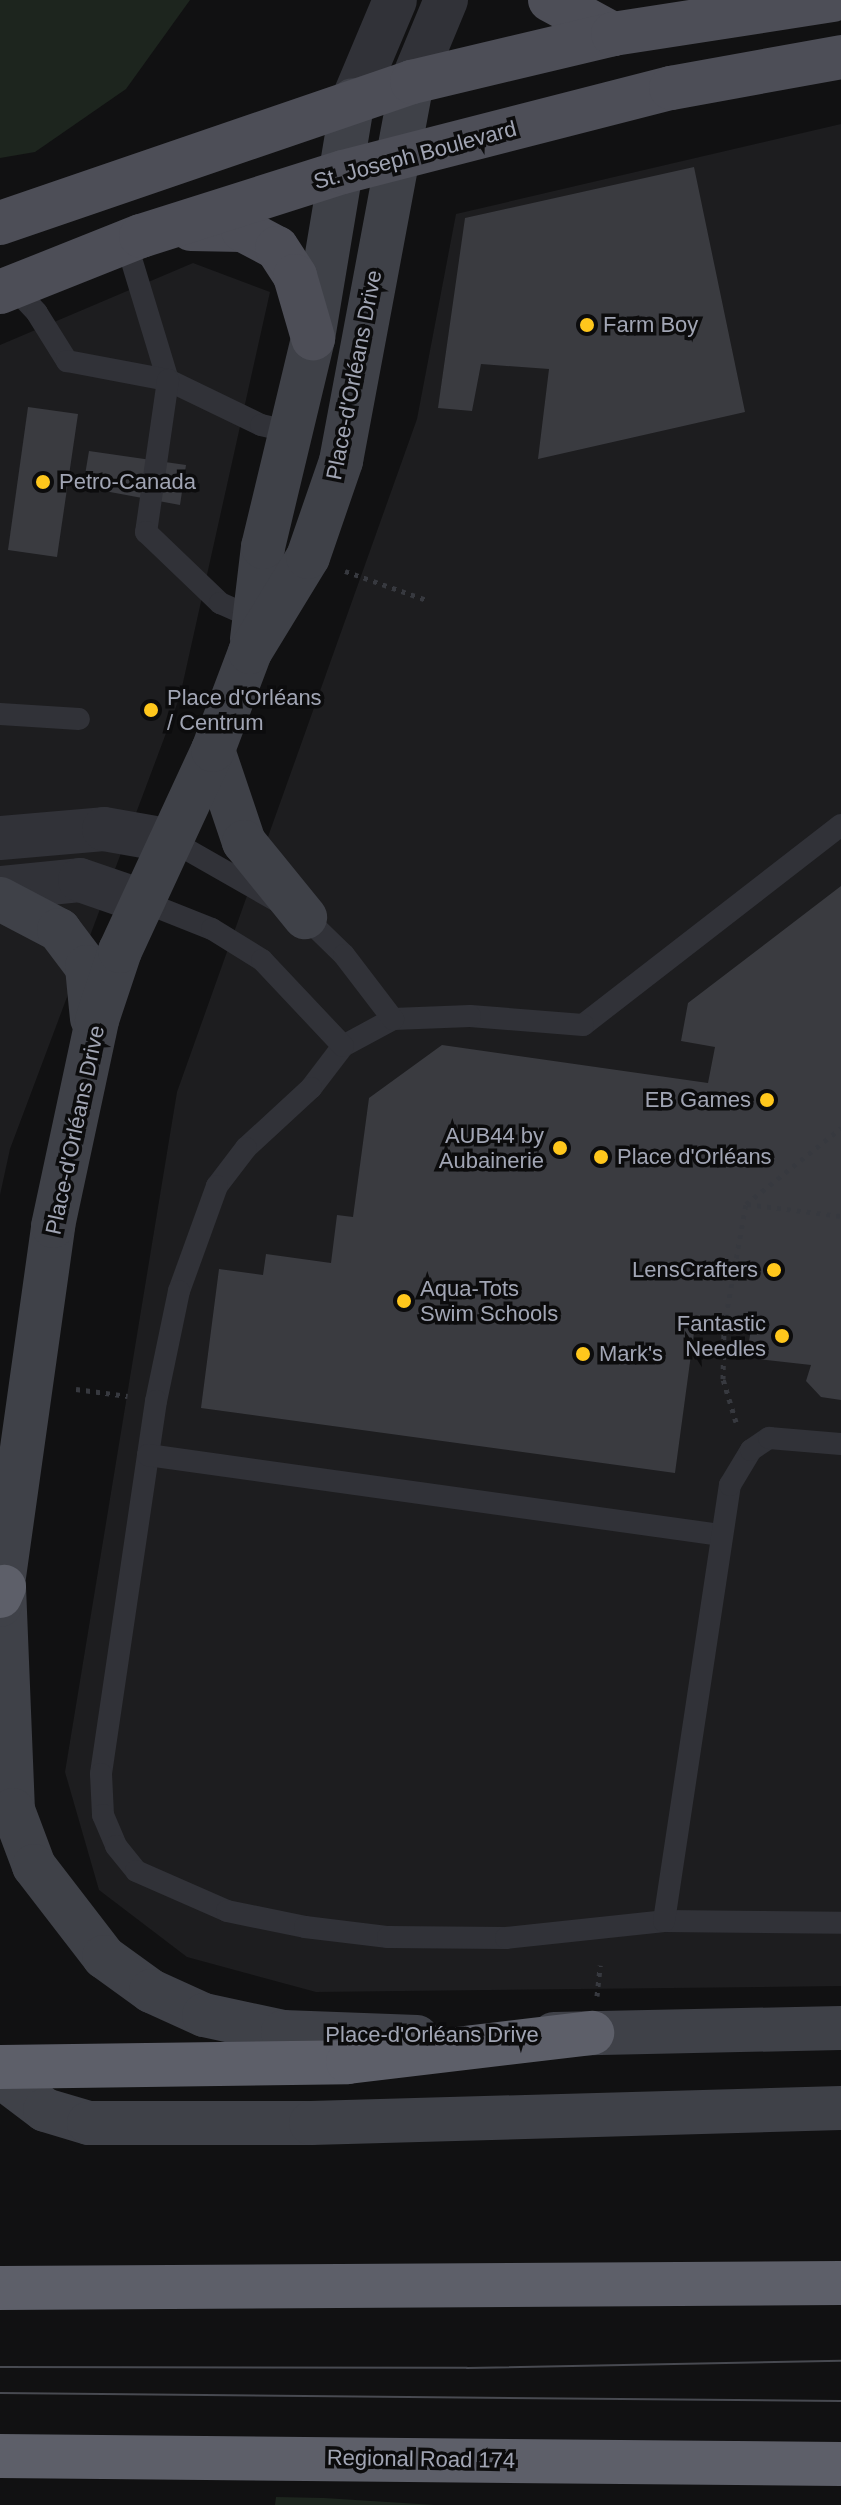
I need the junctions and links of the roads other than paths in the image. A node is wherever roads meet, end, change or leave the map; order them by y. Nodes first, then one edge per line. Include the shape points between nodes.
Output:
1 (395, 0) edge
2 (446, 0) edge
3 (550, 0) edge
4 (832, 0) edge
5 (613, 34) junction
6 (841, 57) edge
7 (412, 82) junction
8 (353, 100) junction
9 (395, 158) junction
10 (343, 172) junction
11 (0, 223) edge
12 (134, 239) junction
13 (6, 290) edge
14 (313, 338) junction
15 (168, 380) junction
16 (291, 432) junction
17 (252, 635) junction
18 (0, 714) edge
19 (79, 719) dead end
20 (213, 750) junction
21 (841, 825) edge
22 (0, 838) edge
23 (172, 841) junction
24 (0, 888) edge
25 (0, 899) edge
26 (144, 902) junction
27 (305, 917) junction
28 (393, 1019) junction
29 (93, 1034) junction
30 (343, 1046) junction
31 (841, 1444) edge
32 (148, 1455) junction
33 (721, 1535) junction
34 (1, 1596) edge
35 (664, 1921) junction
36 (841, 1923) edge
37 (594, 2021) junction
38 (841, 2028) edge
39 (0, 2067) edge
40 (0, 2076) edge
41 (841, 2108) edge
42 (841, 2283) edge
43 (0, 2288) edge
44 (0, 2456) edge
45 (841, 2464) edge

1 - 8 street
2 - 7 street
3 - 5 main road
4 - 5 main road
5 - 7 main road
6 - 9 main road, St. Joseph Boulevard via 671,88
7 - 8 main road
7 - 9 main road, Place-d'Orléans Drive
8 - 10 main road, Place-d'Orléans Drive
8 - 11 main road
9 - 10 main road, St. Joseph Boulevard
9 - 17 main road, Place-d'Orléans Drive via 341,461 308,557
10 - 12 main road, St. Joseph Boulevard
10 - 14 main road, Place-d'Orléans Drive
12 - 13 main road, St. Joseph Boulevard
12 - 14 main road via 216,225 243,230 277,248 295,276
12 - 15 lane
13 - 15 lane via 37,313 67,361
14 - 16 main road, Place-d'Orléans Drive
15 - 16 lane via 261,425
15 - 17 lane via 146,532
16 - 17 main road, Place-d'Orléans Drive via 263,547
17 - 20 main road, Place-d'Orléans Drive
18 - 19 lane
20 - 23 main road, Place-d'Orléans Drive
20 - 27 main road via 244,842
21 - 28 lane via 583,1025 470,1016
22 - 23 street via 104,829
23 - 26 main road, Place-d'Orléans Drive
23 - 27 lane
24 - 26 street via 80,880
25 - 29 main road via 59,930 87,967
26 - 29 main road, Place-d'Orléans Drive via 120,951
26 - 30 lane via 212,929 262,960
27 - 28 lane via 344,955
28 - 30 lane
29 - 34 main road, Place-d'Orléans Drive via 53,1226
30 - 32 lane via 311,1088 246,1148 217,1186 179,1291
31 - 33 lane via 769,1438 751,1450 730,1485
32 - 33 lane
32 - 35 lane via 101,1774 103,1815 116,1846 136,1871 227,1911 388,1937 506,1938
33 - 35 lane
34 - 37 main road, Place-d'Orléans Drive via 13,1810 34,1866 104,1957 151,1991 204,2015 283,2032 360,2039
35 - 36 lane
37 - 38 main road, Place-d'Orléans Drive
37 - 39 highway via 348,2062
40 - 41 main road via 45,2110 89,2123 311,2123
42 - 43 highway
44 - 45 highway, Regional Road 174

